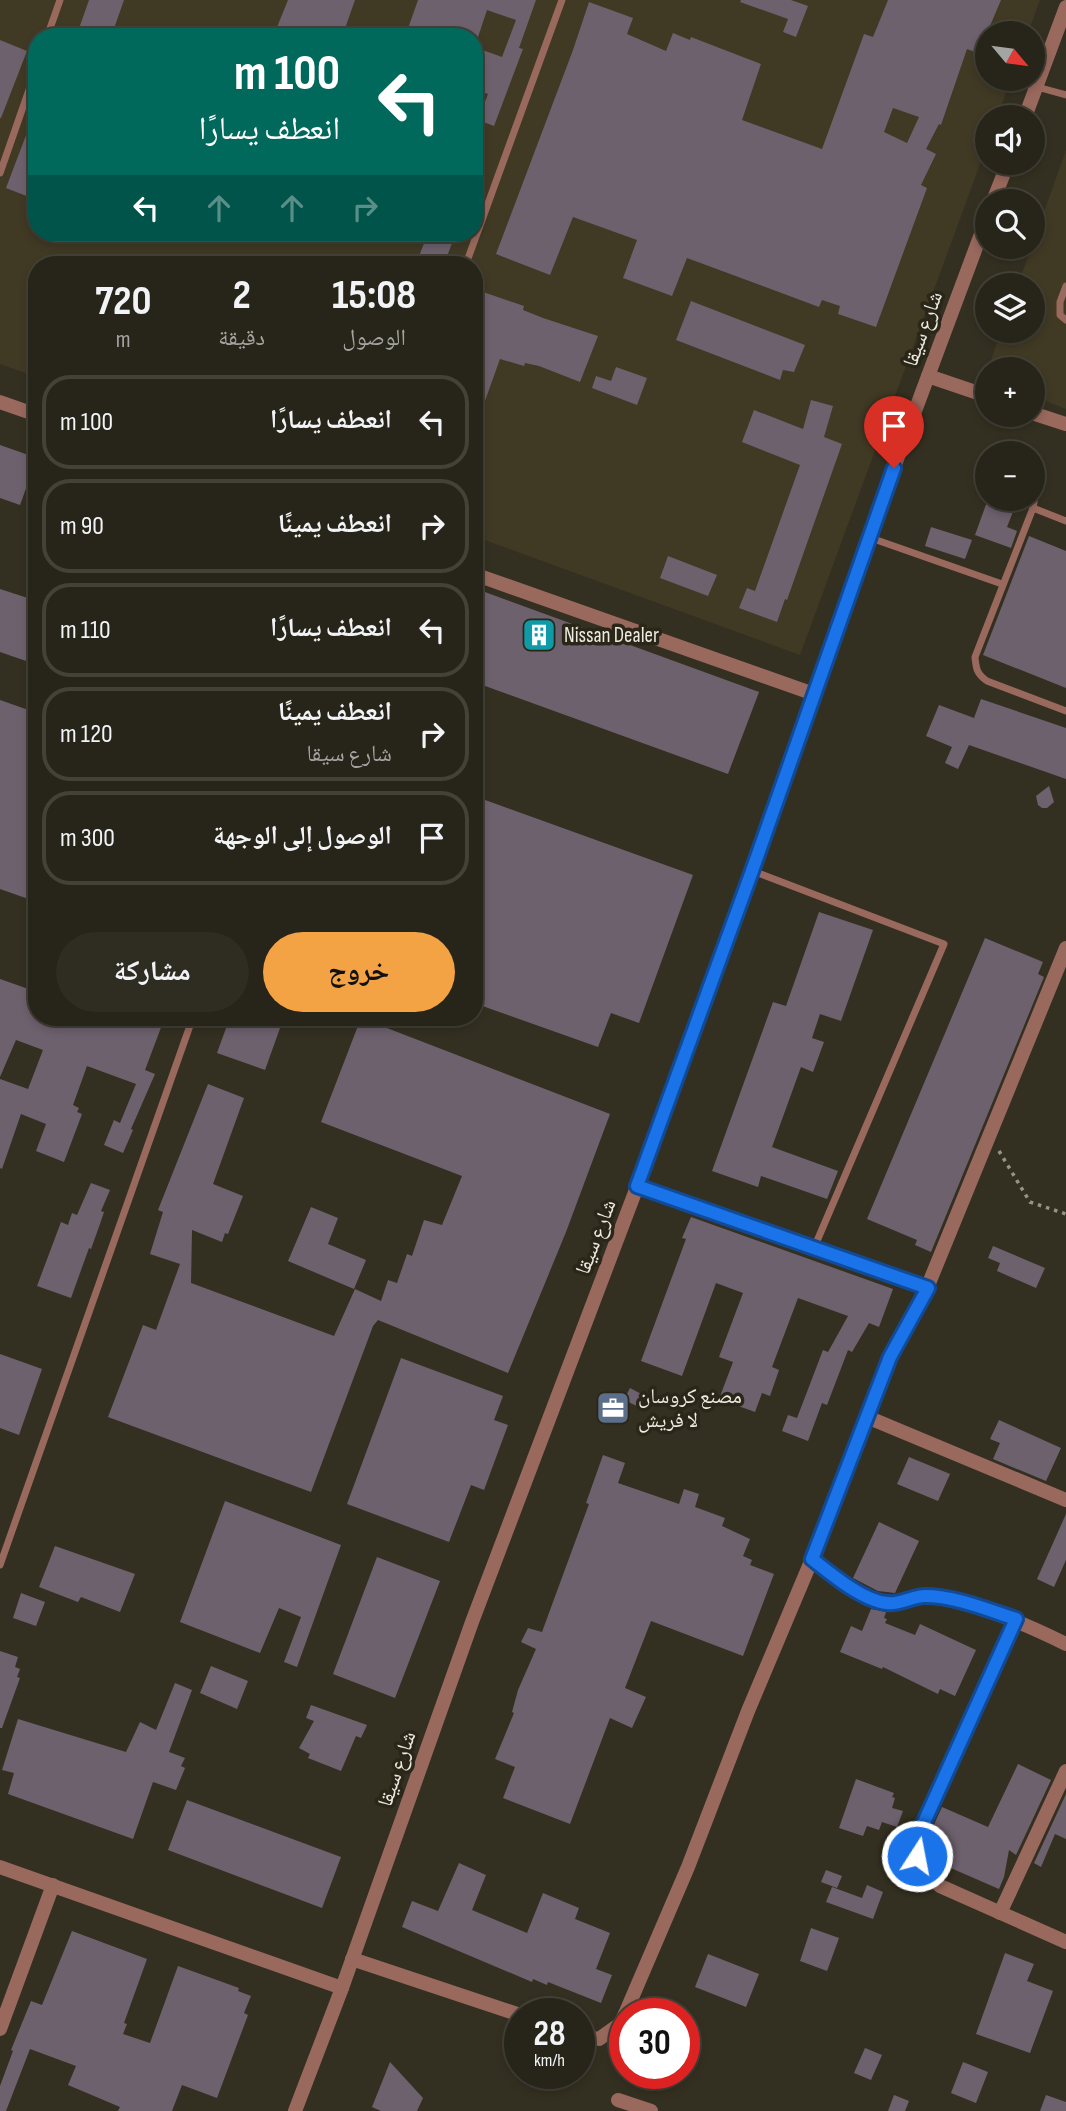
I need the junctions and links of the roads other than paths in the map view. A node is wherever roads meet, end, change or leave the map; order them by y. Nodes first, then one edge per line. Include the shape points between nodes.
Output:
1 (60, 0) edge
2 (562, 0) edge
3 (1066, 7) edge
4 (50, 28) edge
5 (1045, 63) edge
6 (1045, 89) edge
7 (28, 93) edge
8 (1066, 95) edge
9 (0, 173) edge
10 (483, 217) edge
11 (975, 250) edge
12 (1066, 286) edge
13 (1066, 320) edge
14 (928, 376) junction
15 (975, 393) edge
16 (0, 402) edge
17 (28, 412) edge
18 (1045, 418) edge
19 (1066, 425) edge
20 (1032, 511) edge
21 (1041, 511) edge
22 (1066, 521) edge
23 (868, 537) junction
24 (483, 577) edge
25 (1002, 584) junction
26 (814, 694) junction
27 (1066, 711) edge
28 (752, 871) junction
29 (1066, 948) edge
30 (190, 1026) edge
31 (637, 1186) junction
32 (814, 1248) junction
33 (928, 1288) junction
34 (867, 1417) junction
35 (1066, 1500) edge
36 (812, 1559) junction
37 (0, 1565) edge
38 (1016, 1619) junction
39 (1066, 1644) edge
40 (1066, 1770) edge
41 (0, 1867) edge
42 (53, 1885) junction
43 (1000, 1913) junction
44 (1066, 1942) edge
45 (352, 1959) junction
46 (342, 1988) junction
47 (632, 1998) edge
48 (504, 2010) edge
49 (0, 2029) edge
50 (618, 2100) dead end
51 (295, 2111) edge
52 (651, 2111) edge

1 - 4 lane
2 - 10 lane
3 - 5 street
6 - 8 lane
7 - 9 lane
11 - 14 street, شارع سيقا
12 - 13 lane via 1060,302 1060,315
14 - 15 street
14 - 23 street, شارع سيقا
16 - 17 street
18 - 19 street
20 - 25 lane
21 - 22 lane
23 - 25 lane
23 - 26 street, شارع سيقا
24 - 26 street
25 - 27 lane via 975,657 979,675
26 - 28 street, شارع سيقا
28 - 31 street, شارع سيقا
28 - 32 lane via 944,944
29 - 33 street
30 - 37 lane
31 - 32 street
31 - 45 street, شارع سيقا via 471,1622
32 - 33 street
33 - 34 street via 890,1357
34 - 35 street
34 - 36 street
36 - 38 street via 852,1590 888,1604 924,1596
36 - 47 street
38 - 39 street
38 - 43 street via 916,1840 924,1870 940,1886
40 - 43 street
41 - 42 street
42 - 46 street
42 - 49 street
43 - 44 street
45 - 46 street, شارع سيقا
45 - 48 street
46 - 51 street, شارع سيقا
50 - 52 street

